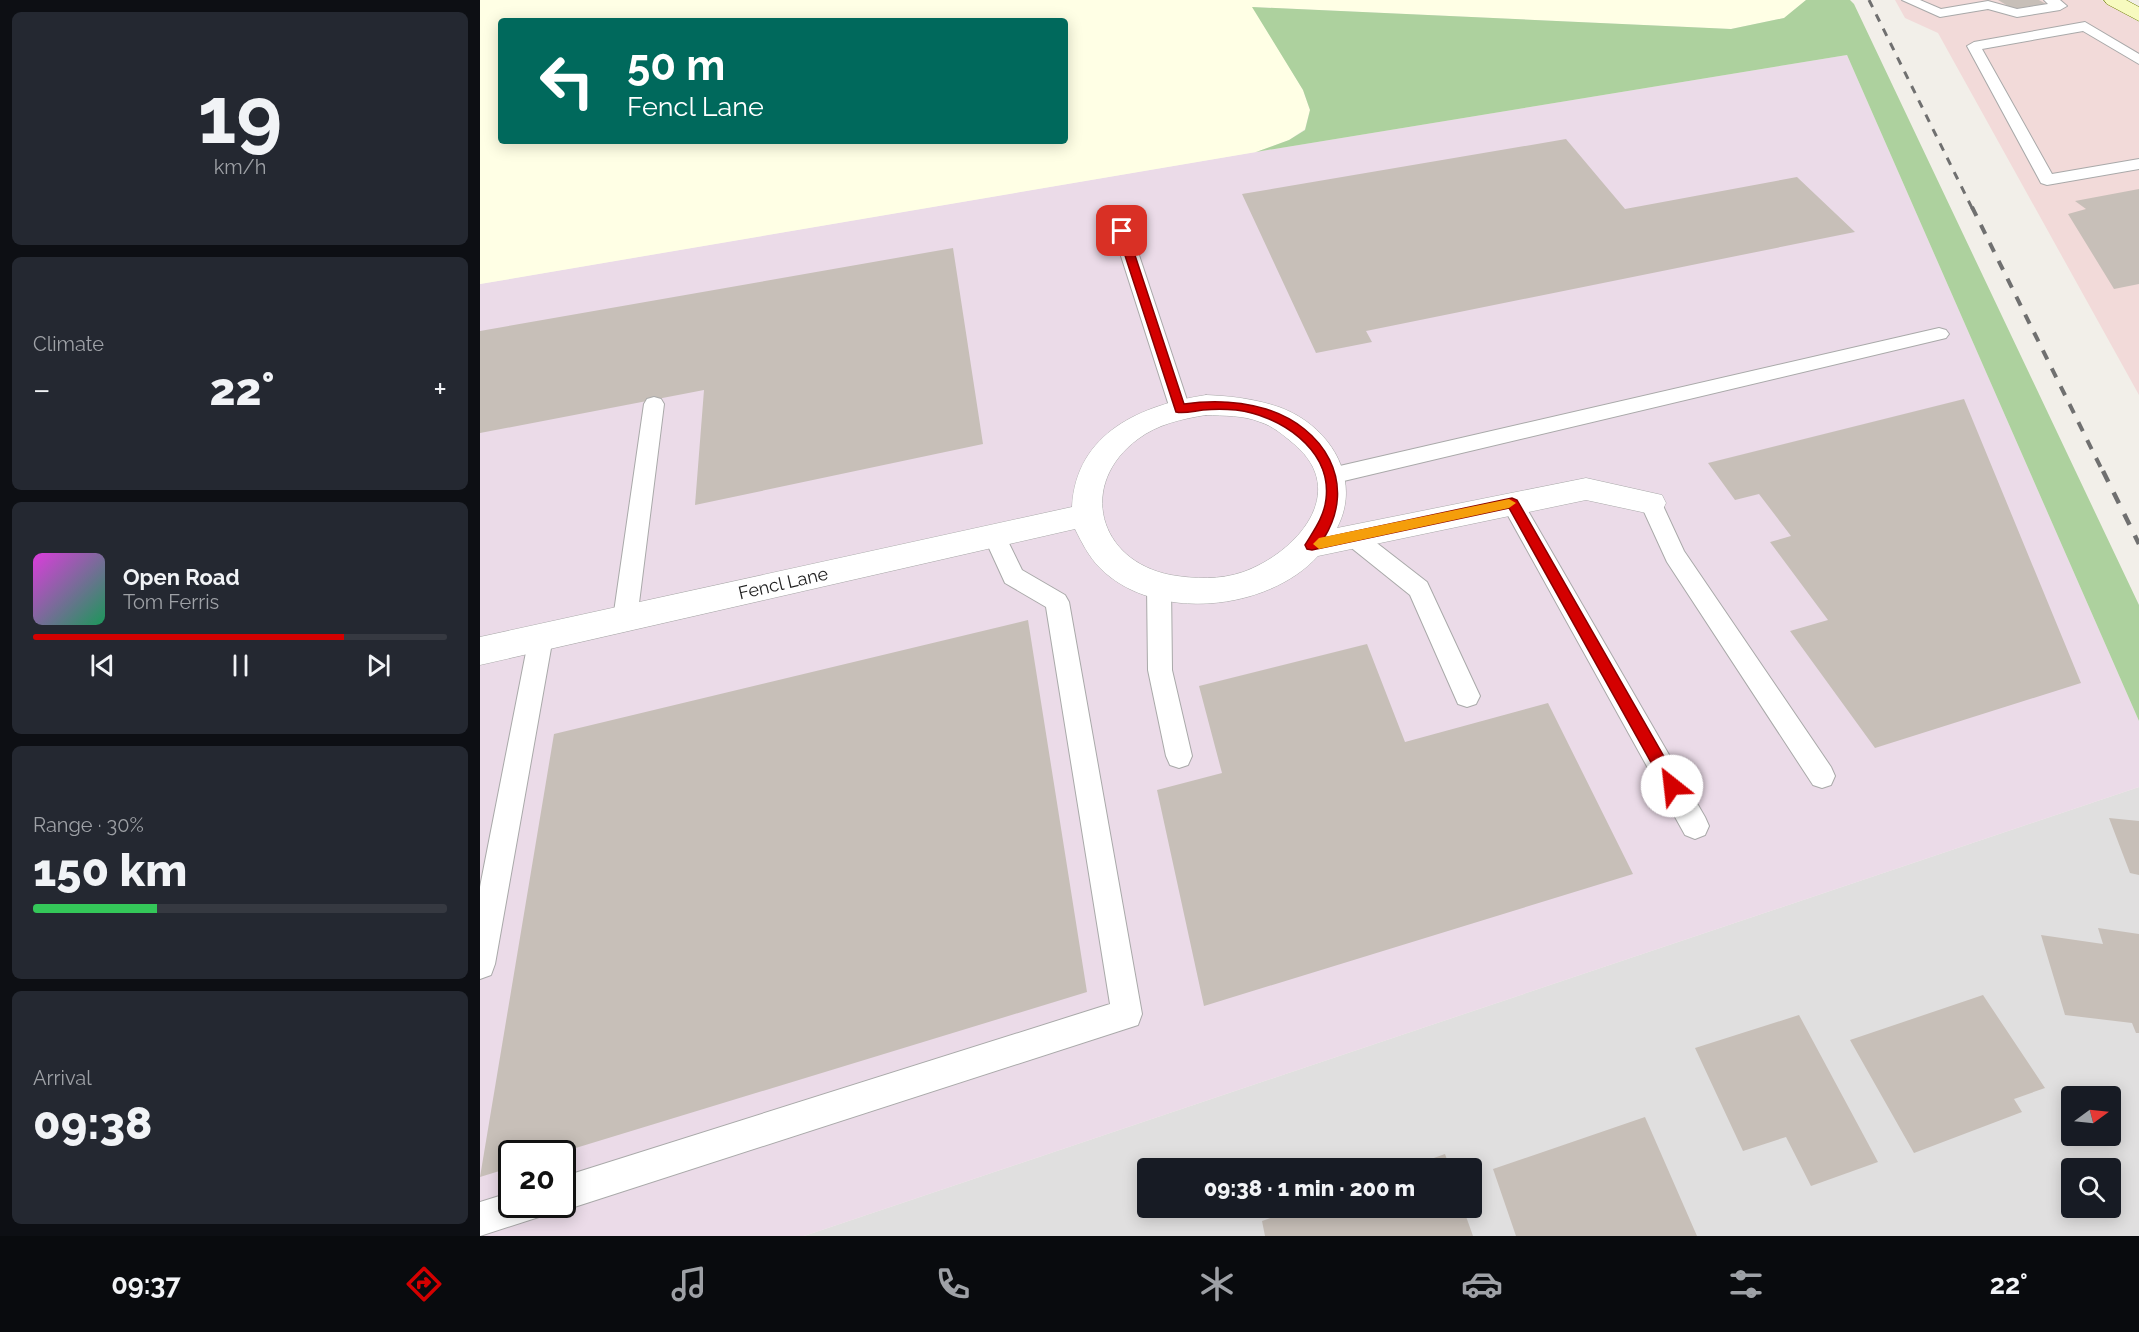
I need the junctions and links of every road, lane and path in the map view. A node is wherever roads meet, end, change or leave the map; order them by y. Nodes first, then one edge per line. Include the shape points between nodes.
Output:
1 (1909, 0) edge
2 (2051, 0) edge
3 (2114, 0) edge
4 (2139, 15) edge
5 (2139, 60) edge
6 (2139, 164) edge
7 (1122, 231) dead end
8 (1939, 334) dead end
9 (654, 404) dead end
10 (1180, 409) junction
11 (1331, 476) junction
12 (1512, 503) junction
13 (1651, 503) joint
14 (1087, 515) junction
15 (994, 535) junction
16 (1352, 536) junction
17 (1312, 545) junction
18 (1159, 586) junction
19 (625, 618) junction
20 (541, 638) junction
21 (480, 651) edge
22 (1467, 696) dead end
23 (1179, 756) dead end
24 (1822, 776) dead end
25 (1695, 826) dead end
26 (480, 964) edge
27 (576, 1190) edge
28 (498, 1214) edge
29 (480, 1219) edge

1 - 2 lane via 1940,13 1988,5 2017,13 2060,6
3 - 4 main road
5 - 6 lane via 2085,26 1974,46 2047,180
7 - 10 lane
8 - 11 lane
9 - 19 lane
10 - 11 street via 1236,406 1288,423 1322,455
10 - 14 street via 1127,432 1107,451 1092,475
11 - 17 street via 1333,498 1327,522
12 - 13 street via 1586,489
12 - 16 street
12 - 25 lane
13 - 24 lane via 1675,556
14 - 15 street, Fencl Lane
14 - 18 street via 1094,537 1111,559 1135,576
15 - 19 street, Fencl Lane
15 - 27 lane via 1013,576 1057,602 1127,1014
16 - 17 street
16 - 22 lane via 1419,589
17 - 18 street via 1292,564 1266,578 1230,589 1196,592
18 - 23 lane via 1160,670
19 - 20 street, Fencl Lane
20 - 21 street, Fencl Lane
20 - 26 lane
28 - 29 lane

